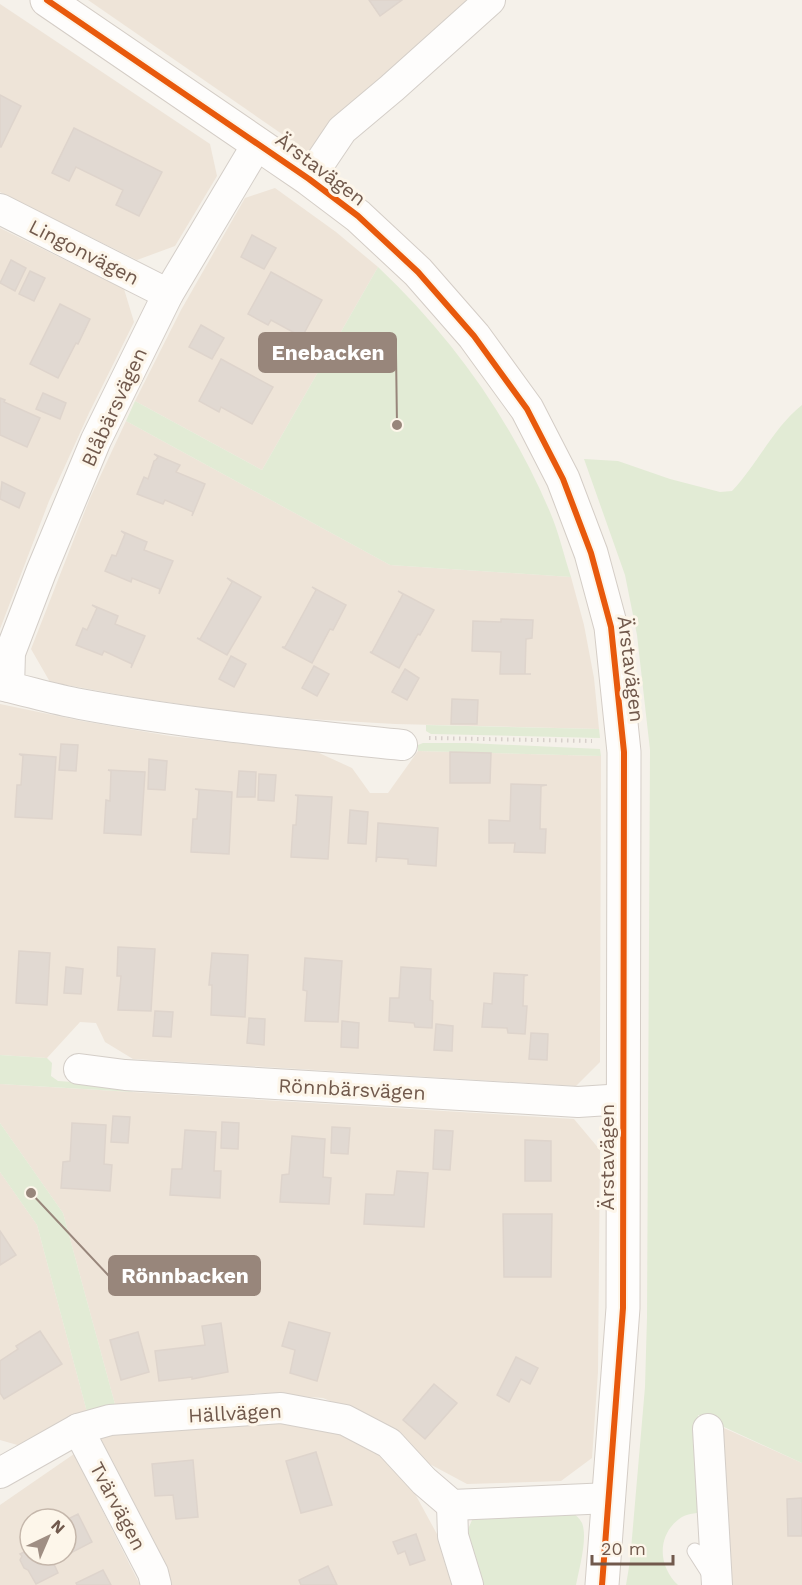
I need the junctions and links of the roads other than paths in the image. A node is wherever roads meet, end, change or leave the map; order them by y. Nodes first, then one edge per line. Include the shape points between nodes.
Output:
1 (46, 0) edge
2 (490, 0) edge
3 (258, 143) junction
4 (309, 179) junction
5 (0, 209) edge
6 (168, 294) junction
7 (4, 686) edge
8 (416, 741) road end
9 (79, 1069) dead end
10 (624, 1099) junction
11 (78, 1429) junction
12 (708, 1429) dead end
13 (1, 1470) edge
14 (609, 1498) junction
15 (452, 1504) junction
16 (695, 1551) dead end
17 (156, 1585) edge
18 (468, 1585) edge
19 (602, 1585) edge
20 (717, 1585) edge

1 - 3 street, Ärstavägen
2 - 4 street via 342,130
3 - 4 street, Ärstavägen
3 - 6 street, Blåbärsvägen
4 - 10 street, Ärstavägen via 358,216 418,272 474,336 527,409 563,478 591,553 611,627 623,742
5 - 6 street, Lingonvägen
6 - 7 street, Blåbärsvägen via 96,440 10,653
7 - 8 street, Blåbärsvägen via 78,704 167,718 261,730
9 - 10 street, Rönnbärsvägen via 566,1102
10 - 14 street, Ärstavägen via 623,1308
11 - 13 street, Hällvägen
11 - 15 street, Hällvägen via 110,1420 281,1408 345,1420 389,1443
11 - 17 street, Tvärvägen
12 - 20 street
14 - 15 street
14 - 19 street, Ärstavägen
15 - 18 street via 453,1536
16 - 20 lane

